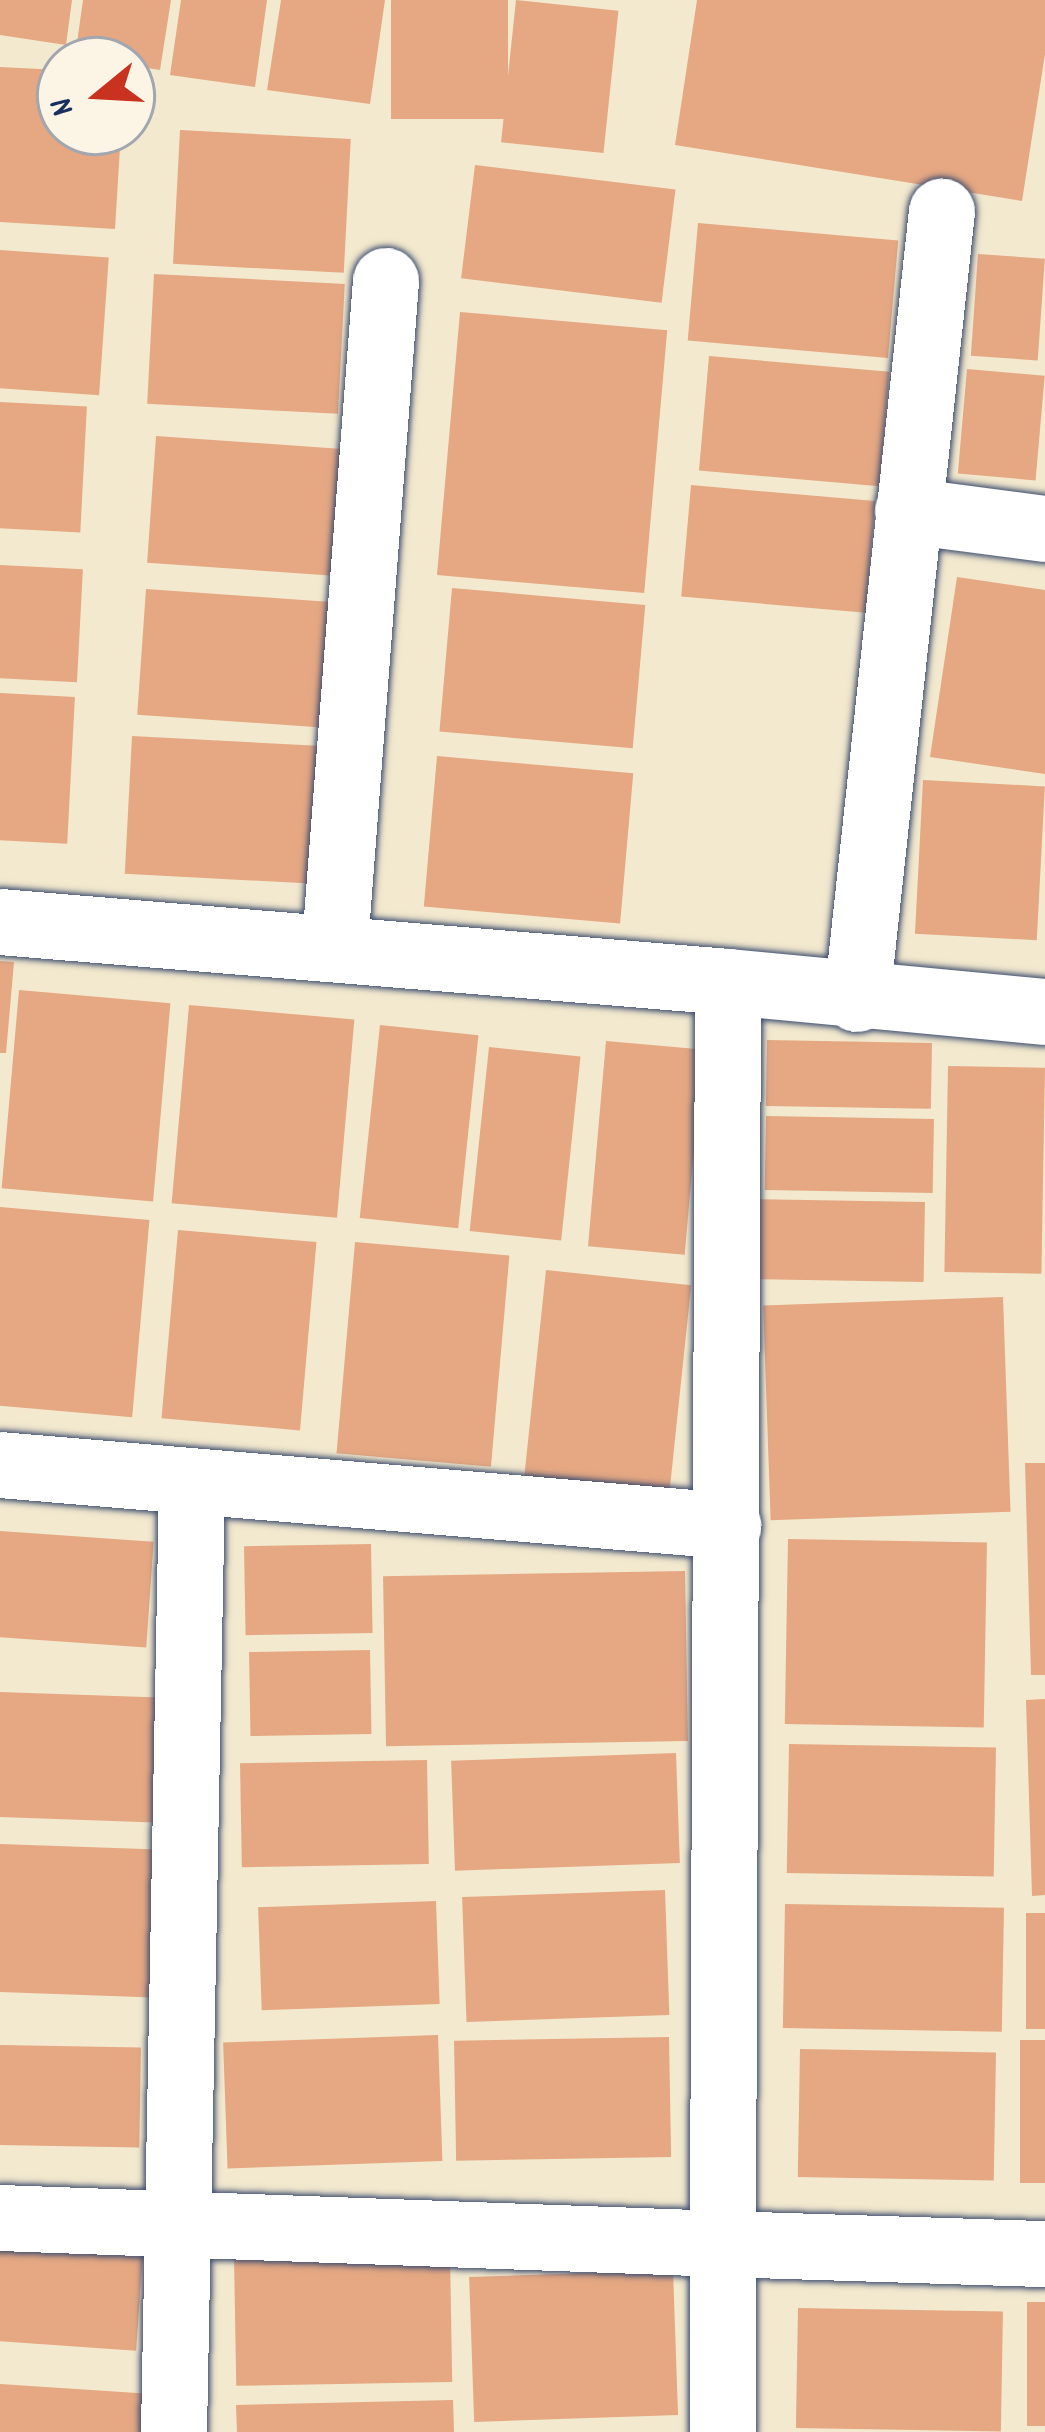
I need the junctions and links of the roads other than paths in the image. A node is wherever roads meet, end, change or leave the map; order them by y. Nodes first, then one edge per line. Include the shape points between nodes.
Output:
1 (942, 212) dead end
2 (386, 281) dead end
3 (908, 511) junction
4 (1045, 529) edge
5 (0, 922) edge
6 (335, 944) junction
7 (728, 982) junction
8 (857, 999) junction
9 (1045, 1012) edge
10 (0, 1465) edge
11 (192, 1482) junction
12 (728, 1526) junction
13 (0, 2218) edge
14 (174, 2222) junction
15 (723, 2244) junction
16 (1045, 2254) edge
17 (174, 2432) edge
18 (723, 2432) edge

1 - 3 street
2 - 6 street
3 - 4 street
3 - 8 street
5 - 6 street
6 - 7 street
7 - 8 street
7 - 12 street
8 - 9 street
10 - 11 street
11 - 12 street
11 - 14 street
12 - 15 street
13 - 14 street
14 - 15 street
14 - 17 street
15 - 16 street
15 - 18 street

